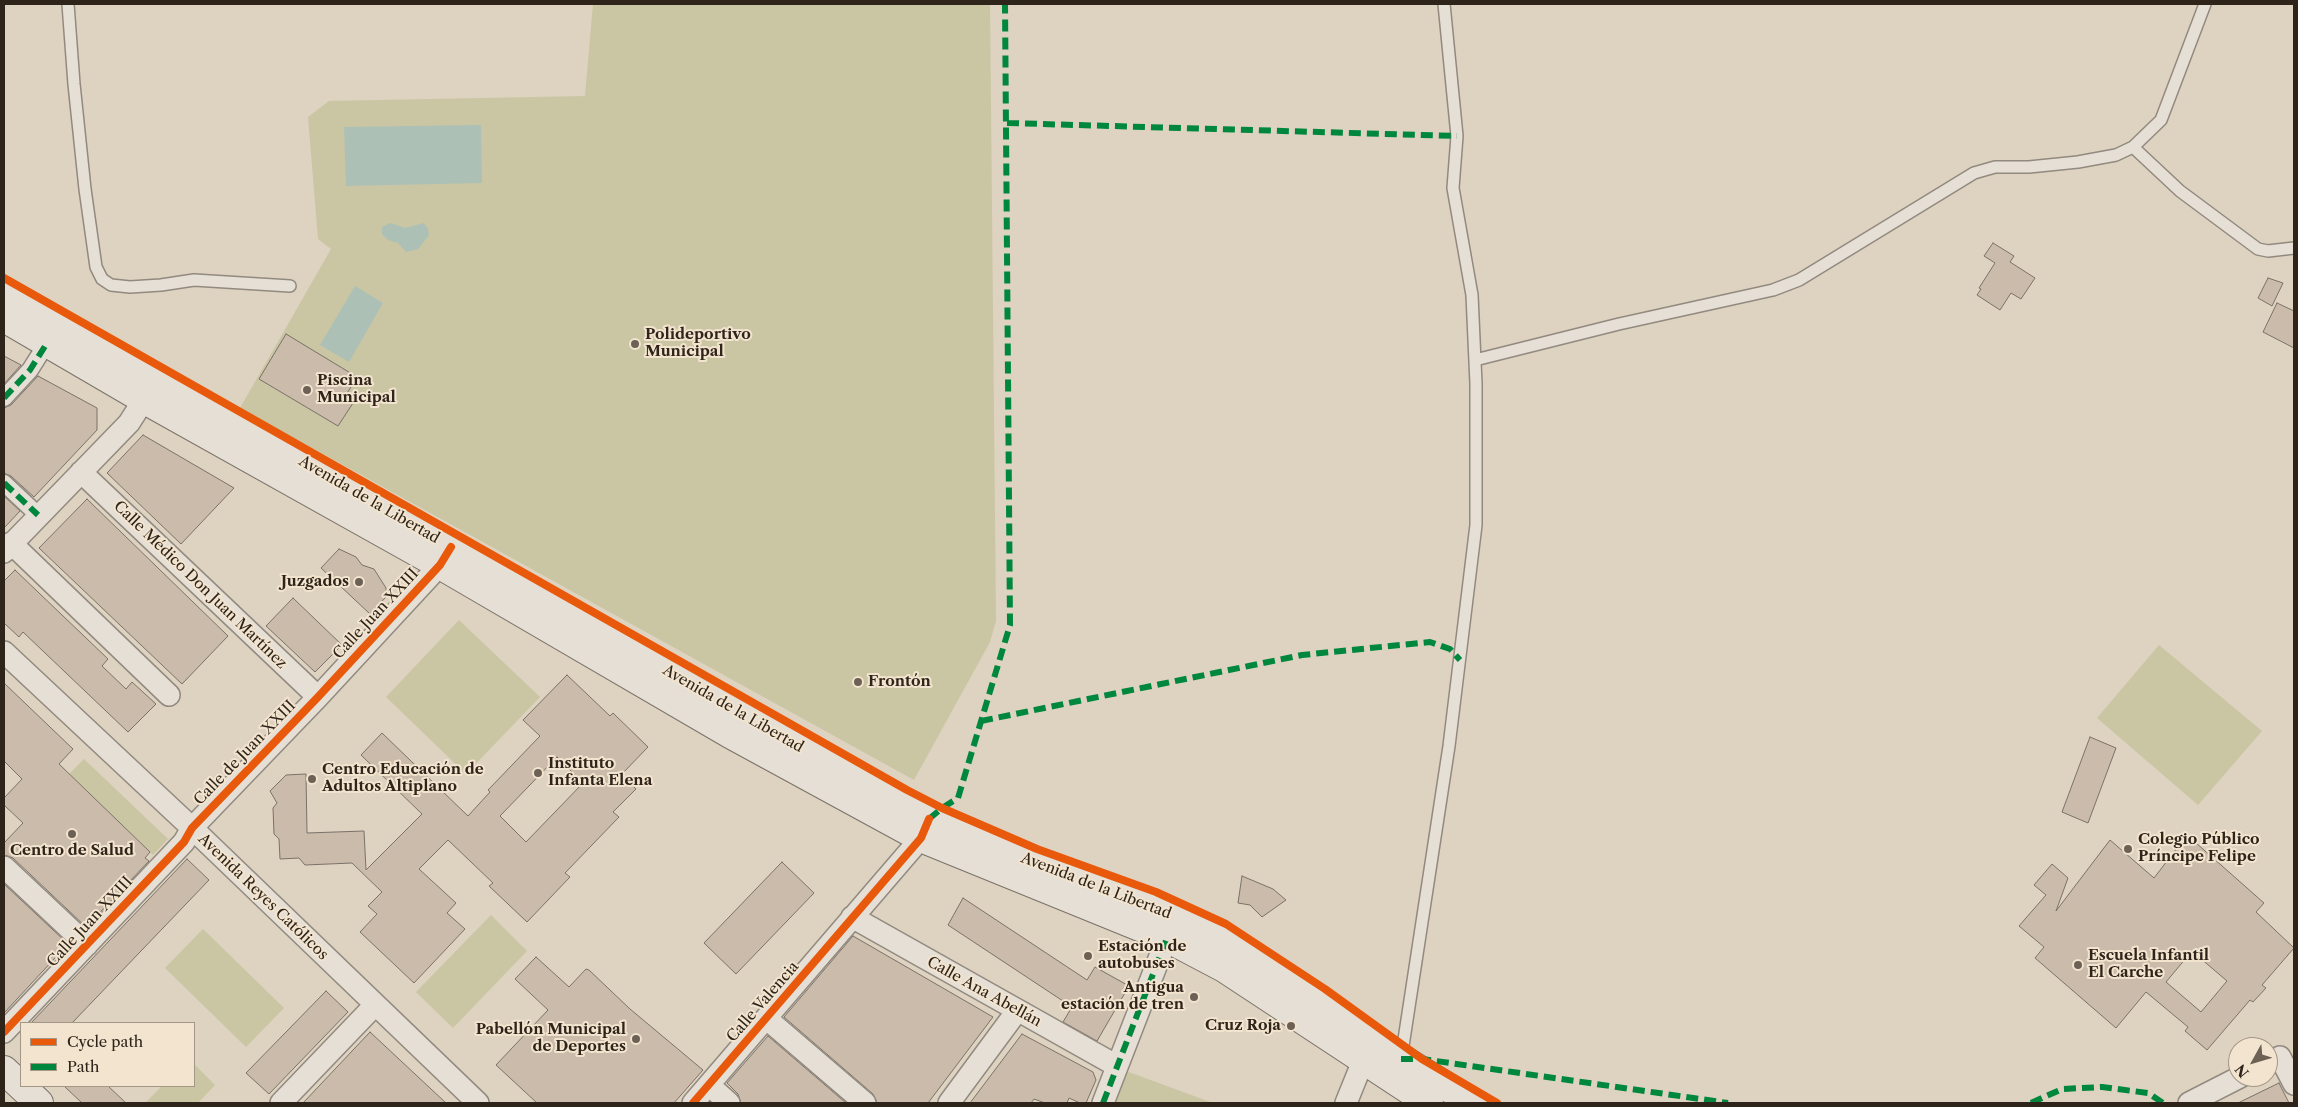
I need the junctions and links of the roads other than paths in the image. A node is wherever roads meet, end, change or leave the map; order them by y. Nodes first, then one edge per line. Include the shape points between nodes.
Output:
1 (68, 4) edge
2 (1444, 4) edge
3 (2205, 4) edge
4 (2133, 147) junction
5 (2294, 248) edge
6 (290, 286) dead end
7 (4, 291) edge
8 (4, 318) edge
9 (46, 343) junction
10 (1475, 360) junction
11 (150, 389) junction
12 (4, 398) edge
13 (81, 472) junction
14 (4, 483) edge
15 (38, 515) junction
16 (8, 547) edge
17 (446, 556) junction
18 (4, 652) edge
19 (169, 694) dead end
20 (318, 697) junction
21 (192, 828) junction
22 (925, 829) junction
23 (4, 867) edge
24 (852, 917) junction
25 (1167, 938) junction
26 (87, 945) junction
27 (375, 1006) junction
28 (1017, 1011) junction
29 (767, 1019) junction
30 (4, 1032) edge
31 (2281, 1056) edge
32 (1401, 1059) junction
33 (1363, 1060) junction
34 (1117, 1066) junction
35 (4, 1070) edge
36 (2228, 1083) edge
37 (2294, 1084) edge
38 (20, 1085) edge
39 (709, 1085) junction
40 (22, 1087) edge
41 (1413, 1099) edge
42 (39, 1103) edge
43 (281, 1103) edge
44 (478, 1103) edge
45 (693, 1103) edge
46 (729, 1103) edge
47 (865, 1103) edge
48 (949, 1103) edge
49 (1103, 1103) edge
50 (1346, 1103) edge
51 (1472, 1103) edge
52 (2189, 1103) edge

1 - 6 lane via 85,189 96,267 102,279 111,285 130,287 194,280
2 - 10 lane via 1457,136 1453,188 1472,295
3 - 4 lane via 2161,120
4 - 5 lane via 2180,190 2258,248 2268,251
4 - 10 lane via 2101,159 2029,167 1995,167 1974,173 1799,280 1773,290
7 - 11 main road
8 - 9 main road
9 - 11 main road
9 - 12 street via 30,370
10 - 32 lane via 1476,525 1447,756
11 - 13 street via 128,423
11 - 17 main road
13 - 15 street
13 - 20 street, Calle Médico Don Juan Martínez
14 - 15 street
15 - 16 street
16 - 19 street
17 - 20 street, Calle Juan XXIII
17 - 22 main road via 722,729
18 - 21 street, Avenida Reyes Católicos
20 - 21 street, Calle de Juan XXIII
21 - 26 street, Calle Juan XXIII via 184,842
21 - 27 street, Avenida Reyes Católicos
22 - 24 street, Calle Valencia
22 - 25 main road
22 - 32 main road, Avenida de la Libertad via 1035,862 1156,908 1231,944
23 - 26 street
24 - 28 street, Calle Ana Abellán
24 - 29 street, Calle Valencia
25 - 33 main road via 1250,984
25 - 34 street
26 - 30 street, Calle Juan XXIII
27 - 43 street
27 - 44 street, Avenida Reyes Católicos
28 - 34 street, Calle Ana Abellán
28 - 48 street
29 - 39 street, Calle Valencia
29 - 47 street
31 - 37 street
32 - 51 main road, Avenida de la Libertad
33 - 41 main road
33 - 50 street
34 - 49 street
35 - 38 main road
36 - 52 street
39 - 45 street, Calle Valencia
39 - 46 street
40 - 42 main road

